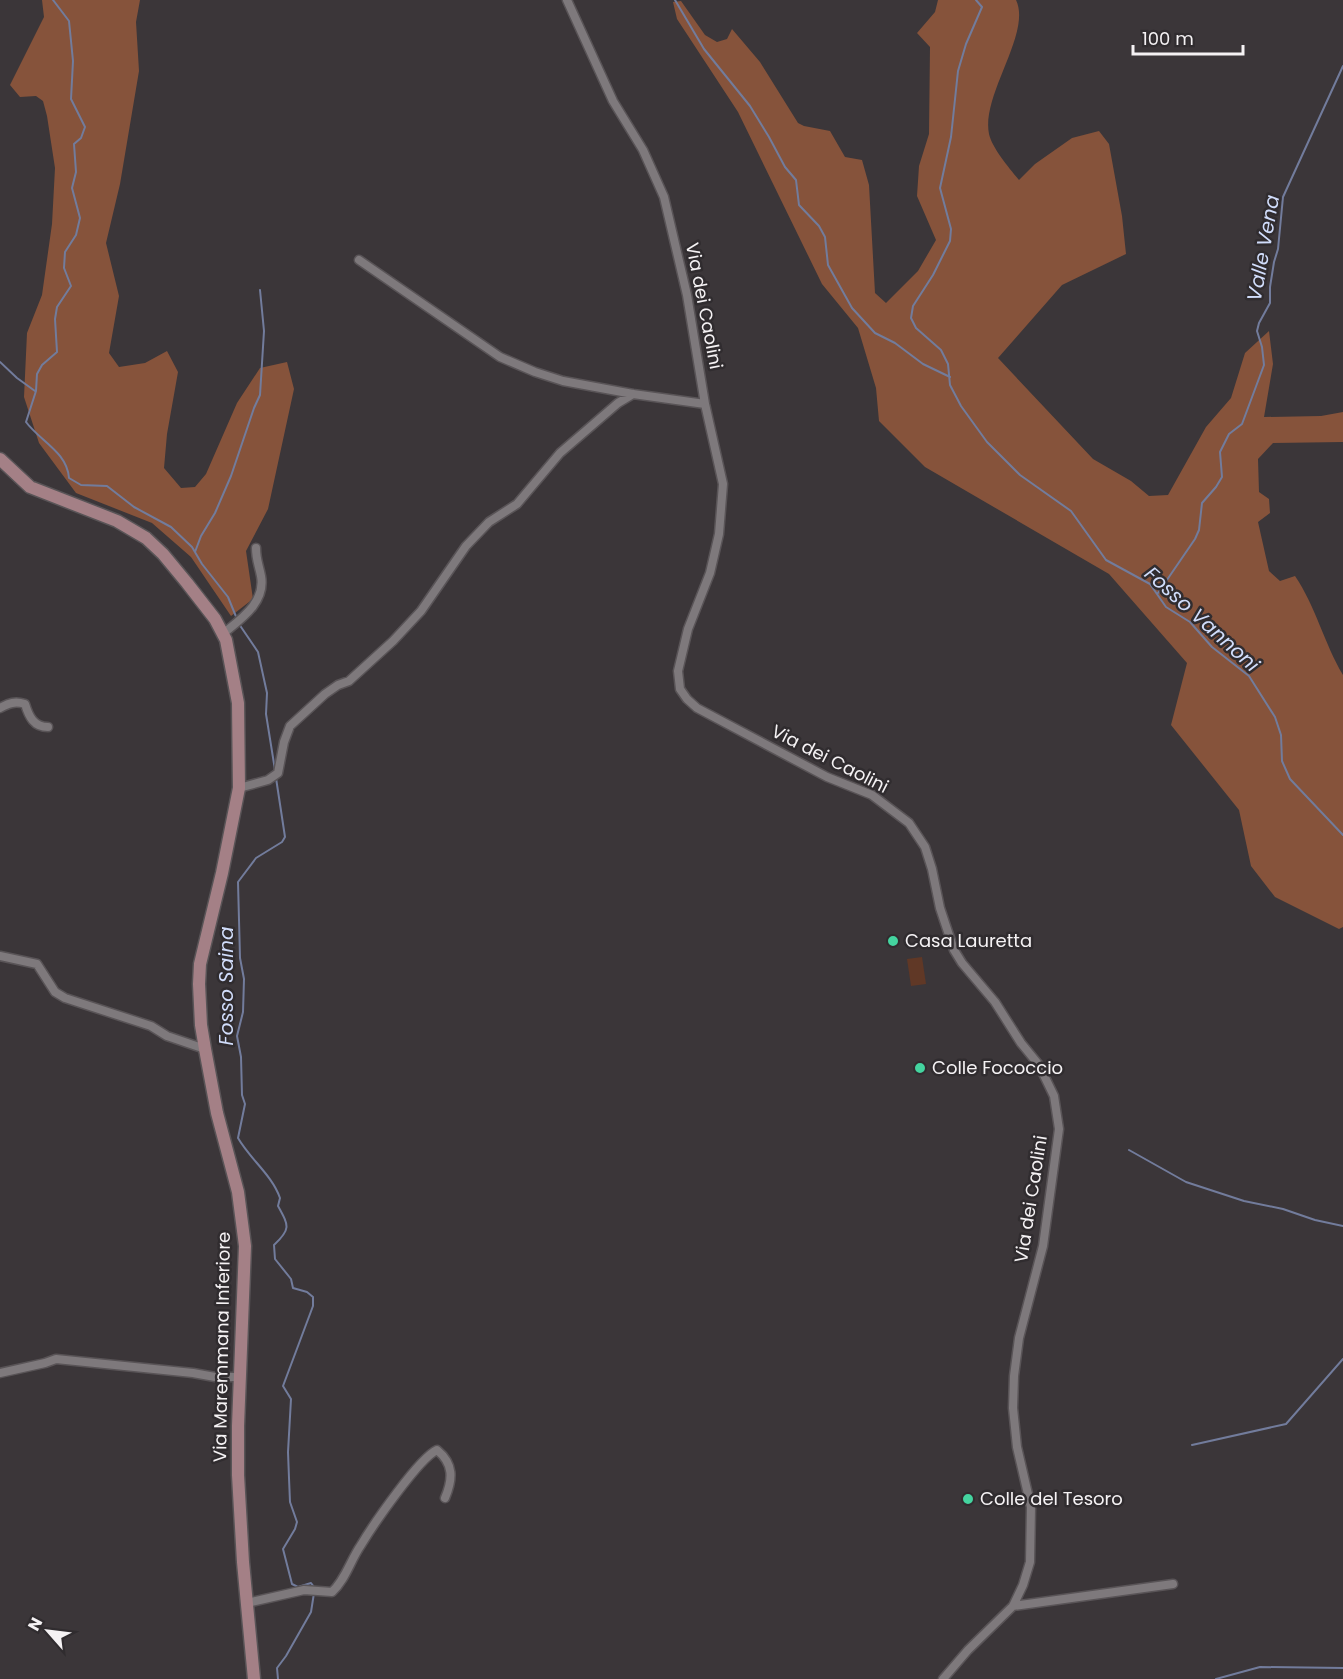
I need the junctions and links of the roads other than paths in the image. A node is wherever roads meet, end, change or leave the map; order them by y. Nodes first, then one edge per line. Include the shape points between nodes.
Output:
1 (567, 0) edge
2 (359, 260) dead end
3 (633, 394) junction
4 (705, 404) junction
5 (0, 459) edge
6 (256, 548) dead end
7 (224, 633) junction
8 (0, 708) edge
9 (48, 727) dead end
10 (238, 788) junction
11 (0, 956) edge
12 (205, 1049) junction
13 (0, 1373) edge
14 (241, 1377) junction
15 (445, 1498) dead end
16 (1173, 1584) dead end
17 (247, 1603) junction
18 (1013, 1606) junction
19 (254, 1679) edge
20 (943, 1679) edge

1 - 4 street, Via dei Caolini via 613,101 643,150 664,197 687,295
2 - 3 street via 500,357 562,381
3 - 4 street
3 - 10 street via 560,453 522,499 489,522 393,641 290,726 278,772 268,780
4 - 18 street, Via dei Caolini via 723,484 723,505 710,573 682,649 680,689 697,708 827,777 872,795 909,823 925,847 954,950 1039,1065 1054,1096 1059,1129 1056,1158 1040,1263 1019,1338 1014,1376 1017,1447 1031,1507 1031,1533 1030,1562
5 - 7 main road, Via Maremmana Inferiore via 30,488 117,521 146,538
6 - 7 street via 261,590 250,611
7 - 10 main road, Via Maremmana Inferiore via 238,703
8 - 9 street via 17,701 25,704 32,720 40,727
10 - 12 main road, Via Maremmana Inferiore via 200,964
11 - 12 street via 37,964 55,992 65,998 151,1026
12 - 14 main road, Via Maremmana Inferiore via 238,1192 245,1246
13 - 14 street via 56,1359
14 - 17 main road, Via Maremmana Inferiore via 239,1498
15 - 17 street via 451,1469 437,1450 430,1453 384,1511 332,1592 304,1590
16 - 18 street
17 - 19 main road, Via Maremmana Inferiore
18 - 20 street, Via dei Caolini

